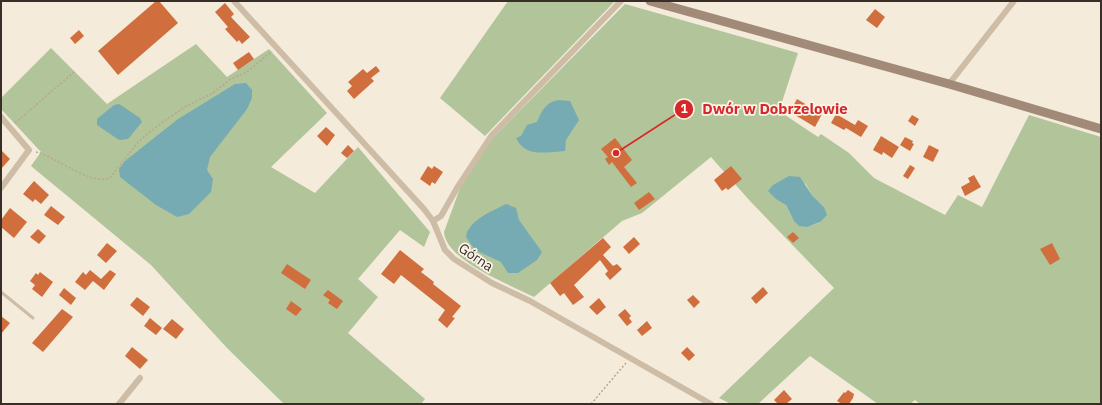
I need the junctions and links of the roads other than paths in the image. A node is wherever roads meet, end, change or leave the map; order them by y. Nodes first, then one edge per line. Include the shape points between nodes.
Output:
1 (234, 1) edge
2 (621, 1) edge
3 (650, 1) edge
4 (1014, 1) edge
5 (949, 84) junction
6 (1, 117) edge
7 (1101, 130) edge
8 (1, 188) edge
9 (433, 221) junction
10 (1, 292) edge
11 (33, 318) dead end
12 (140, 378) dead end
13 (119, 404) edge
14 (711, 404) edge

1 - 9 street, Górna via 395,176
2 - 9 street via 492,135 456,188 441,216
3 - 5 main road
4 - 5 street
5 - 7 main road
6 - 8 street via 30,150
9 - 14 street, Górna via 445,250 454,259 492,283
10 - 11 lane
12 - 13 street

